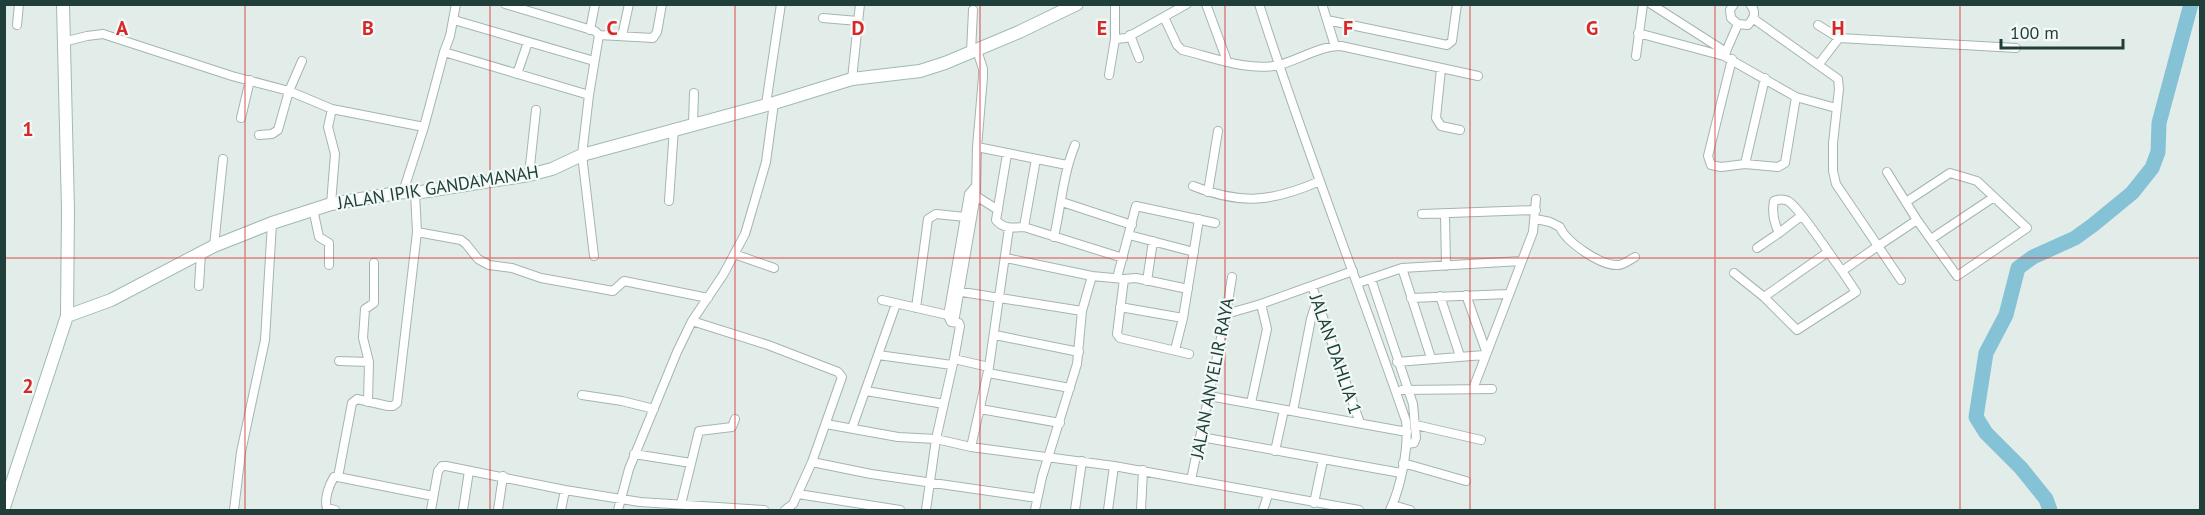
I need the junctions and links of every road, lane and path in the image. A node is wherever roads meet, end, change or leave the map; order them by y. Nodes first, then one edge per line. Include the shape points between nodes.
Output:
1 (19, 4) edge
2 (63, 4) edge
3 (456, 4) edge
4 (505, 4) edge
5 (595, 4) edge
6 (629, 4) edge
7 (662, 4) edge
8 (781, 4) edge
9 (860, 4) edge
10 (1077, 4) edge
11 (1115, 4) edge
12 (1187, 4) edge
13 (1206, 4) edge
14 (1258, 4) edge
15 (1322, 4) edge
16 (1457, 4) edge
17 (1643, 4) edge
18 (1651, 4) edge
19 (1750, 4) edge
20 (1733, 5) edge
21 (973, 10) dead end
22 (1164, 17) junction
23 (823, 18) dead end
24 (1754, 19) junction
25 (1327, 20) junction
26 (454, 21) junction
27 (858, 21) junction
28 (1738, 24) junction
29 (17, 25) dead end
30 (1818, 25) dead end
31 (590, 30) junction
32 (1638, 33) junction
33 (599, 35) junction
34 (1130, 35) junction
35 (622, 36) junction
36 (1839, 38) junction
37 (1116, 39) junction
38 (63, 42) junction
39 (528, 42) junction
40 (1335, 46) junction
41 (2016, 48) dead end
42 (974, 51) junction
43 (444, 52) junction
44 (1636, 56) dead end
45 (1727, 56) junction
46 (1139, 57) dead end
47 (302, 61) dead end
48 (594, 61) junction
49 (1227, 61) junction
50 (1280, 64) junction
51 (1819, 64) junction
52 (1441, 69) junction
53 (517, 74) junction
54 (1109, 75) dead end
55 (1478, 76) dead end
56 (1765, 78) junction
57 (852, 79) junction
58 (250, 80) junction
59 (289, 91) junction
60 (694, 93) dead end
61 (589, 95) junction
62 (1796, 97) junction
63 (770, 103) junction
64 (1836, 108) junction
65 (332, 109) junction
66 (536, 110) dead end
67 (241, 118) dead end
68 (693, 123) junction
69 (424, 127) junction
70 (674, 128) junction
71 (1460, 130) dead end
72 (1218, 131) dead end
73 (259, 135) dead end
74 (1075, 145) dead end
75 (977, 147) junction
76 (582, 154) junction
77 (1007, 154) junction
78 (222, 159) dead end
79 (1036, 159) junction
80 (1745, 164) junction
81 (1067, 165) junction
82 (1887, 172) dead end
83 (529, 174) junction
84 (1320, 181) junction
85 (1192, 186) dead end
86 (409, 192) junction
87 (973, 192) junction
88 (1208, 192) junction
89 (1994, 197) junction
90 (1536, 199) dead end
91 (669, 201) dead end
92 (1062, 202) junction
93 (1906, 202) junction
94 (331, 204) junction
95 (313, 209) junction
96 (998, 210) junction
97 (1422, 214) dead end
98 (1444, 214) junction
99 (1536, 214) junction
100 (1801, 216) junction
101 (965, 217) junction
102 (1198, 219) junction
103 (1917, 220) junction
104 (272, 223) junction
105 (1215, 223) dead end
106 (1132, 225) junction
107 (1024, 227) junction
108 (1009, 228) junction
109 (417, 231) junction
110 (1779, 233) junction
111 (1129, 235) junction
112 (1054, 237) junction
113 (1931, 239) junction
114 (1153, 241) junction
115 (965, 242) junction
116 (214, 246) junction
117 (1878, 246) junction
118 (1757, 248) dead end
119 (1194, 252) junction
120 (1828, 252) junction
121 (201, 253) junction
122 (734, 254) junction
123 (594, 256) dead end
124 (1635, 257) dead end
125 (1006, 258) junction
126 (1123, 258) junction
127 (1521, 261) junction
128 (374, 263) dead end
129 (329, 265) dead end
130 (1446, 266) junction
131 (774, 268) dead end
132 (1402, 268) junction
133 (1353, 271) junction
134 (1842, 271) junction
135 (1734, 273) dead end
136 (1092, 276) junction
137 (1232, 277) dead end
138 (1121, 278) junction
139 (1371, 279) junction
140 (1901, 280) dead end
141 (1147, 281) junction
142 (1359, 283) junction
143 (200, 286) dead end
144 (1312, 286) junction
145 (1188, 289) junction
146 (956, 291) junction
147 (1508, 294) junction
148 (1466, 295) junction
149 (1440, 296) junction
150 (1764, 297) junction
151 (708, 298) junction
152 (999, 298) junction
153 (1411, 298) junction
154 (882, 300) dead end
155 (1317, 300) junction
156 (896, 304) junction
157 (1261, 304) junction
158 (916, 308) junction
159 (1120, 308) junction
160 (1082, 311) junction
161 (1226, 314) junction
162 (67, 316) junction
163 (952, 318) junction
164 (1183, 318) junction
165 (692, 321) junction
166 (995, 335) junction
167 (1175, 350) junction
168 (1079, 352) junction
169 (1485, 353) junction
170 (1190, 354) dead end
171 (878, 355) junction
172 (1460, 356) junction
173 (1431, 358) junction
174 (339, 361) dead end
175 (369, 362) junction
176 (953, 362) junction
177 (1397, 362) junction
178 (989, 370) junction
179 (1070, 388) junction
180 (1407, 389) junction
181 (1473, 389) junction
182 (1492, 389) dead end
183 (1396, 390) junction
184 (866, 392) junction
185 (582, 394) dead end
186 (1209, 396) junction
187 (368, 402) junction
188 (1251, 403) junction
189 (944, 404) junction
190 (654, 409) junction
191 (980, 409) junction
192 (1289, 410) junction
193 (735, 420) dead end
194 (1060, 423) junction
195 (1360, 423) junction
196 (826, 424) junction
197 (1416, 425) junction
198 (852, 428) junction
199 (1407, 432) junction
200 (1201, 437) junction
201 (936, 439) junction
202 (1481, 440) dead end
203 (1407, 444) junction
204 (971, 447) junction
205 (1275, 451) junction
206 (634, 454) junction
207 (1047, 458) junction
208 (1323, 460) junction
209 (1082, 461) junction
210 (812, 462) junction
211 (691, 463) junction
212 (1403, 463) junction
213 (1114, 466) junction
214 (1143, 470) junction
215 (469, 471) junction
216 (1401, 473) junction
217 (503, 476) junction
218 (338, 477) junction
219 (1191, 480) junction
220 (1466, 481) dead end
221 (930, 483) junction
222 (565, 490) junction
223 (798, 494) junction
224 (1268, 495) junction
225 (433, 496) junction
226 (1037, 498) junction
227 (622, 499) junction
228 (1314, 503) junction
229 (681, 504) junction
230 (640, 506) edge
231 (4, 507) edge
232 (1391, 508) edge
233 (234, 510) edge
234 (335, 510) edge
235 (431, 510) edge
236 (463, 510) edge
237 (498, 510) edge
238 (561, 510) edge
239 (618, 510) edge
240 (748, 510) edge
241 (764, 510) edge
242 (784, 510) edge
243 (900, 510) edge
244 (926, 510) edge
245 (1035, 510) edge
246 (1075, 510) edge
247 (1108, 510) edge
248 (1141, 510) edge
249 (1263, 510) edge
250 (1359, 510) edge
251 (1410, 510) edge

1 - 29 street
2 - 38 street
3 - 26 street
4 - 31 street
5 - 31 street
6 - 35 street
7 - 35 street via 653,38
8 - 63 street
9 - 27 street
10 - 42 street, JALAN IPIK GANDAMANAH
11 - 37 street
12 - 22 street
13 - 49 street
14 - 50 street
15 - 25 street
16 - 25 street via 1452,41 1446,45
17 - 32 street
18 - 45 street
19 - 24 street
20 - 28 street via 1731,18
21 - 42 street
22 - 34 street
22 - 49 street via 1182,50
23 - 27 street
24 - 28 street via 1748,25
24 - 51 street
25 - 40 street
26 - 39 street
26 - 43 street
27 - 57 street
28 - 45 street
30 - 36 street
31 - 33 street
32 - 44 street
32 - 45 street
33 - 35 street
33 - 48 street
34 - 37 street
34 - 46 street
36 - 41 street
36 - 51 street
37 - 54 street
38 - 58 street via 103,34
38 - 162 street via 67,103
39 - 48 street
39 - 53 street
40 - 50 street
40 - 52 street
42 - 57 street, JALAN IPIK GANDAMANAH via 920,71
42 - 75 street via 983,69
43 - 53 street
43 - 69 street
45 - 56 street
45 - 80 street via 1708,159 1711,165 1721,167
47 - 59 street
48 - 61 street
49 - 50 street via 1250,66
50 - 84 street
51 - 64 street via 1838,79
52 - 55 street
52 - 71 street via 1436,118 1441,126
53 - 61 street
56 - 62 street
56 - 80 street
57 - 63 street, JALAN IPIK GANDAMANAH
58 - 59 street
58 - 67 street
59 - 65 street
59 - 73 street via 278,130
60 - 68 street
61 - 76 street
62 - 64 street
62 - 80 street via 1785,163 1778,167
63 - 68 street, JALAN IPIK GANDAMANAH
63 - 122 street via 769,144 762,180 745,234
64 - 117 street via 1836,184
65 - 69 street
65 - 94 street via 328,127 335,154
66 - 83 street
68 - 70 street, JALAN IPIK GANDAMANAH
69 - 86 street
70 - 76 street, JALAN IPIK GANDAMANAH
70 - 91 street
72 - 88 street
74 - 81 street
75 - 77 street
75 - 87 street
76 - 83 street, JALAN IPIK GANDAMANAH via 552,169
76 - 123 street
77 - 79 street
77 - 96 street
78 - 116 street
79 - 81 street
79 - 107 street
81 - 92 street
82 - 93 street
83 - 86 street, JALAN IPIK GANDAMANAH
84 - 88 street via 1259,200
84 - 133 street
85 - 88 street
86 - 94 street, JALAN IPIK GANDAMANAH
86 - 109 street
87 - 96 street
87 - 101 street
87 - 115 street
89 - 93 street via 1977,181 1950,173
89 - 113 street
89 - 113 street via 2027,228 1958,276
90 - 99 street
92 - 106 street
92 - 112 street
93 - 103 street
94 - 95 street, JALAN IPIK GANDAMANAH
95 - 104 street, JALAN IPIK GANDAMANAH
95 - 129 street via 319,237 329,243
96 - 108 street via 996,220
97 - 98 street
98 - 99 street
98 - 130 street
99 - 124 street via 1560,227 1563,235 1584,251 1614,266
99 - 127 street
100 - 110 street
100 - 110 street via 1790,202 1774,201
100 - 120 street
101 - 115 street
101 - 158 street via 936,214 928,219
102 - 105 street
102 - 106 street via 1139,205
102 - 119 street
103 - 113 street
103 - 117 street
104 - 116 street, JALAN IPIK GANDAMANAH
104 - 233 street via 265,340 241,452
106 - 111 street
107 - 108 street
107 - 112 street
108 - 125 street
109 - 151 street via 461,240 489,266 512,268 541,279 613,291 622,281 646,281
109 - 187 street via 397,403 393,406
110 - 118 street
111 - 114 street
111 - 126 street
112 - 126 street
114 - 119 street
114 - 141 street
115 - 146 street
116 - 121 street, JALAN IPIK GANDAMANAH
117 - 134 street
117 - 140 street
119 - 145 street
120 - 134 street
120 - 150 street
121 - 143 street
121 - 162 street, JALAN IPIK GANDAMANAH via 111,300
122 - 131 street
122 - 151 street
125 - 136 street
125 - 152 street
126 - 138 street
127 - 130 street
127 - 147 street
128 - 175 street via 374,303 365,309 363,338
130 - 132 street
132 - 139 street
132 - 153 street
133 - 142 street
133 - 144 street
134 - 150 street via 1856,292 1797,330
135 - 150 street
136 - 138 street
136 - 160 street
137 - 161 street, JALAN ANYELIR RAYA
138 - 141 street
138 - 159 street
139 - 142 street
139 - 177 street
141 - 145 street
142 - 183 street
144 - 155 street, JALAN DAHLIA 1
144 - 157 street
145 - 164 street
146 - 152 street
146 - 163 street
147 - 148 street
147 - 169 street
148 - 149 street
148 - 169 street
149 - 153 street
149 - 172 street
151 - 165 street
152 - 160 street
152 - 166 street
153 - 173 street
154 - 156 street
155 - 192 street
155 - 195 street, JALAN DAHLIA 1
156 - 158 street
156 - 171 street
157 - 161 street
157 - 188 street via 1267,328
158 - 163 street
159 - 164 street
159 - 167 street via 1120,338
160 - 168 street
161 - 186 street, JALAN ANYELIR RAYA
162 - 231 street
163 - 176 street via 960,326
164 - 167 street
165 - 190 street
165 - 196 street via 838,372 842,379
166 - 168 street
166 - 178 street
167 - 170 street
168 - 179 street
169 - 172 street
169 - 181 street
171 - 176 street
171 - 184 street
172 - 173 street
173 - 177 street
174 - 175 street
175 - 187 street
176 - 178 street
176 - 189 street
177 - 180 street
178 - 179 street
178 - 191 street
179 - 194 street
180 - 181 street
180 - 183 street
180 - 197 street
181 - 182 street
183 - 199 street
184 - 189 street
184 - 198 street
185 - 190 street
186 - 188 street
186 - 200 street, JALAN ANYELIR RAYA
187 - 218 street via 357,399 352,403
188 - 192 street
189 - 201 street
190 - 206 street
191 - 194 street
191 - 204 street
192 - 195 street
192 - 205 street
193 - 211 street via 732,427 700,430
194 - 207 street
195 - 199 street
196 - 198 street
196 - 210 street
197 - 202 street
197 - 203 street via 1415,441
198 - 201 street
199 - 203 street
200 - 205 street
200 - 219 street, JALAN ANYELIR RAYA
201 - 204 street
201 - 221 street
203 - 212 street
204 - 207 street
205 - 208 street
206 - 211 street
206 - 227 street
207 - 209 street
207 - 226 street
208 - 216 street
208 - 228 street
209 - 213 street
209 - 246 street
210 - 221 street
210 - 223 street
211 - 229 street
212 - 216 street
212 - 220 street
213 - 214 street
213 - 247 street
214 - 219 street
214 - 248 street
215 - 217 street
215 - 225 street via 442,466
215 - 236 street
216 - 232 street
217 - 222 street
217 - 237 street
218 - 225 street
218 - 234 street via 330,483 326,504
219 - 224 street
221 - 226 street
221 - 244 street
222 - 227 street
222 - 238 street
223 - 242 street
223 - 243 street
224 - 228 street
224 - 249 street
225 - 235 street
226 - 245 street
227 - 230 street
227 - 239 street
228 - 250 street
229 - 230 street
229 - 240 street
232 - 251 street
240 - 241 street

